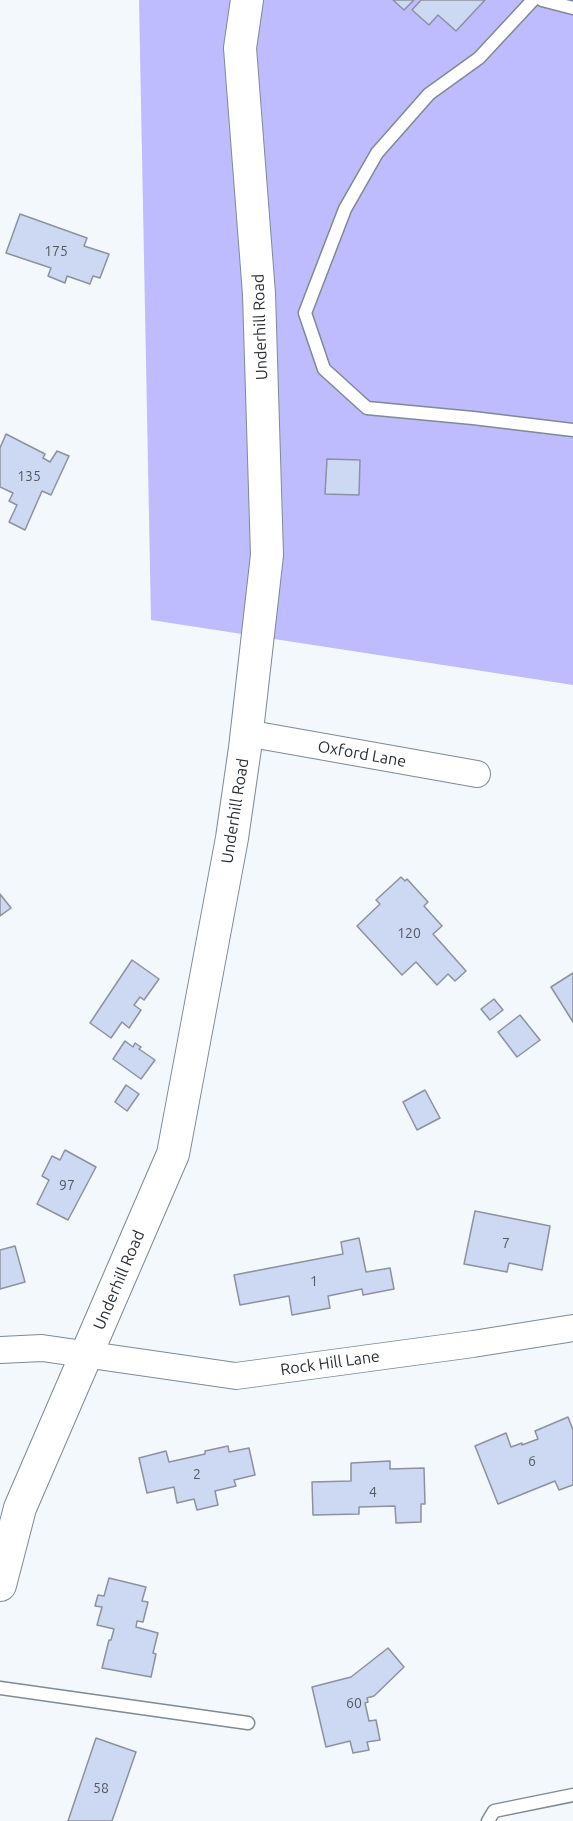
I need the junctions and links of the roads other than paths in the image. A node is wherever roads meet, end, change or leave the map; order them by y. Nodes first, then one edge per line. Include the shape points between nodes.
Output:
1 (247, 0) edge
2 (533, 0) edge
3 (542, 0) edge
4 (573, 8) edge
5 (573, 430) edge
6 (246, 733) junction
7 (477, 774) dead end
8 (573, 1328) edge
9 (0, 1350) edge
10 (88, 1354) junction
11 (0, 1585) edge
12 (0, 1688) edge
13 (248, 1723) dead end
14 (573, 1795) edge
15 (488, 1821) edge

1 - 6 street, Underhill Road via 240,48 259,294 267,555
2 - 5 lane via 478,58 429,94 377,153 345,209 306,313 324,369 367,408
3 - 4 lane
6 - 7 street, Oxford Lane
6 - 10 street, Underhill Road via 232,838 173,1154
8 - 10 street, Rock Hill Lane via 236,1376
9 - 10 street, Rock Hill Lane via 42,1348
10 - 11 street, Underhill Road via 20,1508
12 - 13 lane
14 - 15 lane via 494,1812

